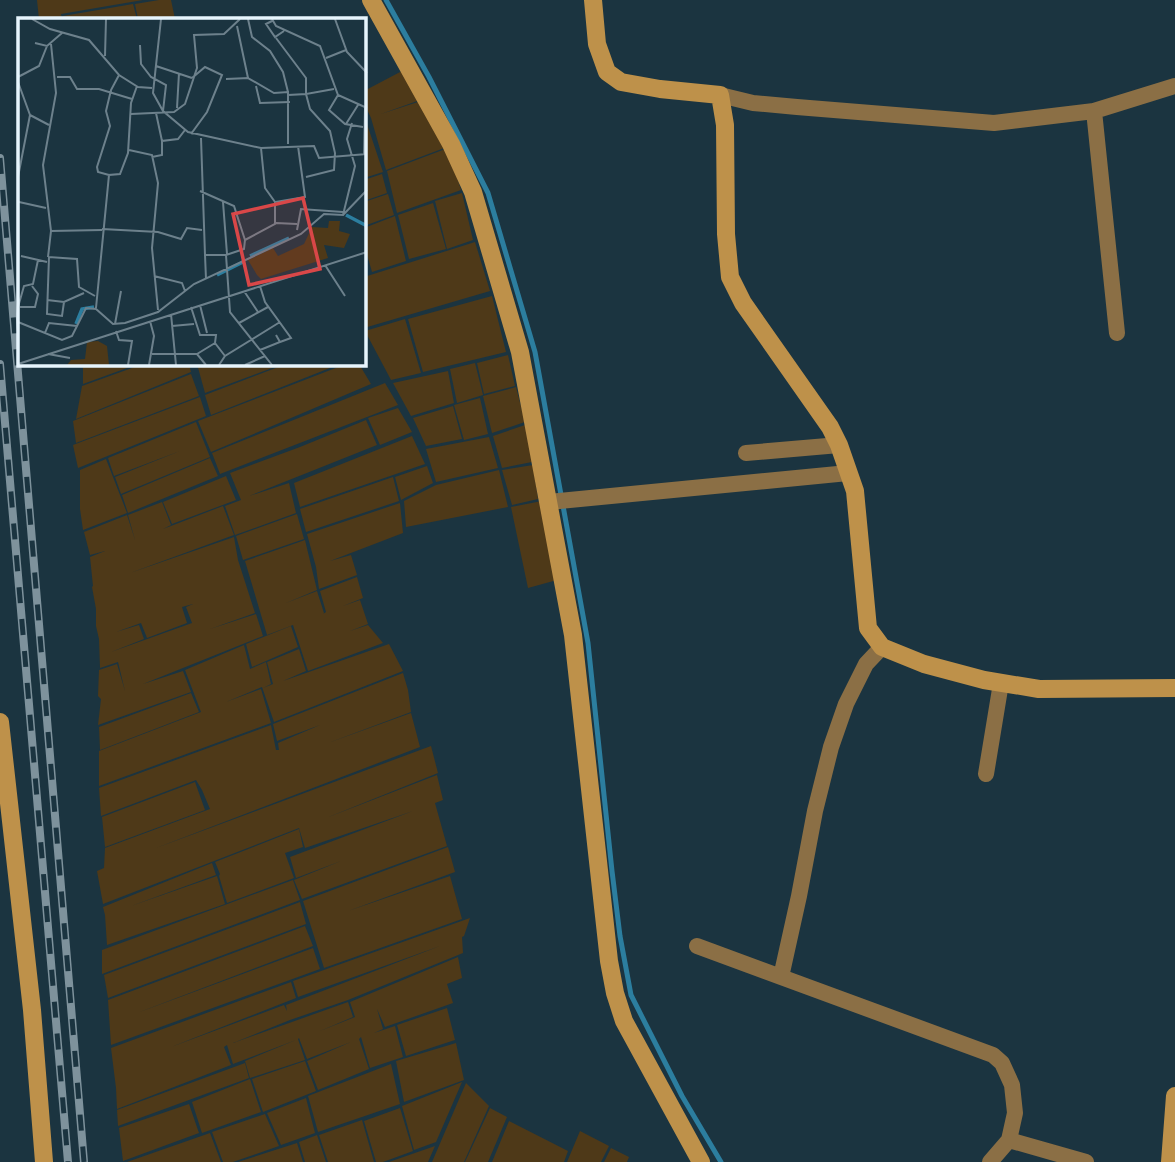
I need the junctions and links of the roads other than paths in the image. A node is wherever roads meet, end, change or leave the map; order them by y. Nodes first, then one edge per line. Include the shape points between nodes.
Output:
1 (371, 0) edge
2 (593, 0) edge
3 (1175, 86) edge
4 (720, 95) junction
5 (1094, 111) junction
6 (1117, 333) dead end
7 (839, 445) junction
8 (746, 453) dead end
9 (848, 473) junction
10 (551, 502) junction
11 (882, 647) junction
12 (1001, 683) junction
13 (1175, 688) edge
14 (0, 722) edge
15 (985, 774) dead end
16 (697, 946) dead end
17 (781, 977) junction
18 (1175, 1096) edge
19 (1009, 1140) junction
20 (44, 1162) edge
21 (701, 1162) edge
22 (990, 1162) edge
23 (1086, 1162) edge
24 (1170, 1162) edge

1 - 10 street via 473,192 520,352
2 - 4 street via 597,44 607,72 621,82
3 - 5 street
4 - 5 street via 754,103 994,123
4 - 7 street via 730,277
5 - 6 street
7 - 8 street
7 - 9 street
9 - 10 street
9 - 11 street via 855,491 868,628
10 - 21 street via 573,635 615,993 624,1021
11 - 12 street via 924,664
11 - 17 street via 866,664 831,747
12 - 13 street via 1039,689
12 - 15 street
14 - 20 street
16 - 17 street
17 - 19 street via 993,1055 1012,1085 1015,1114
18 - 24 street
19 - 22 street
19 - 23 street

